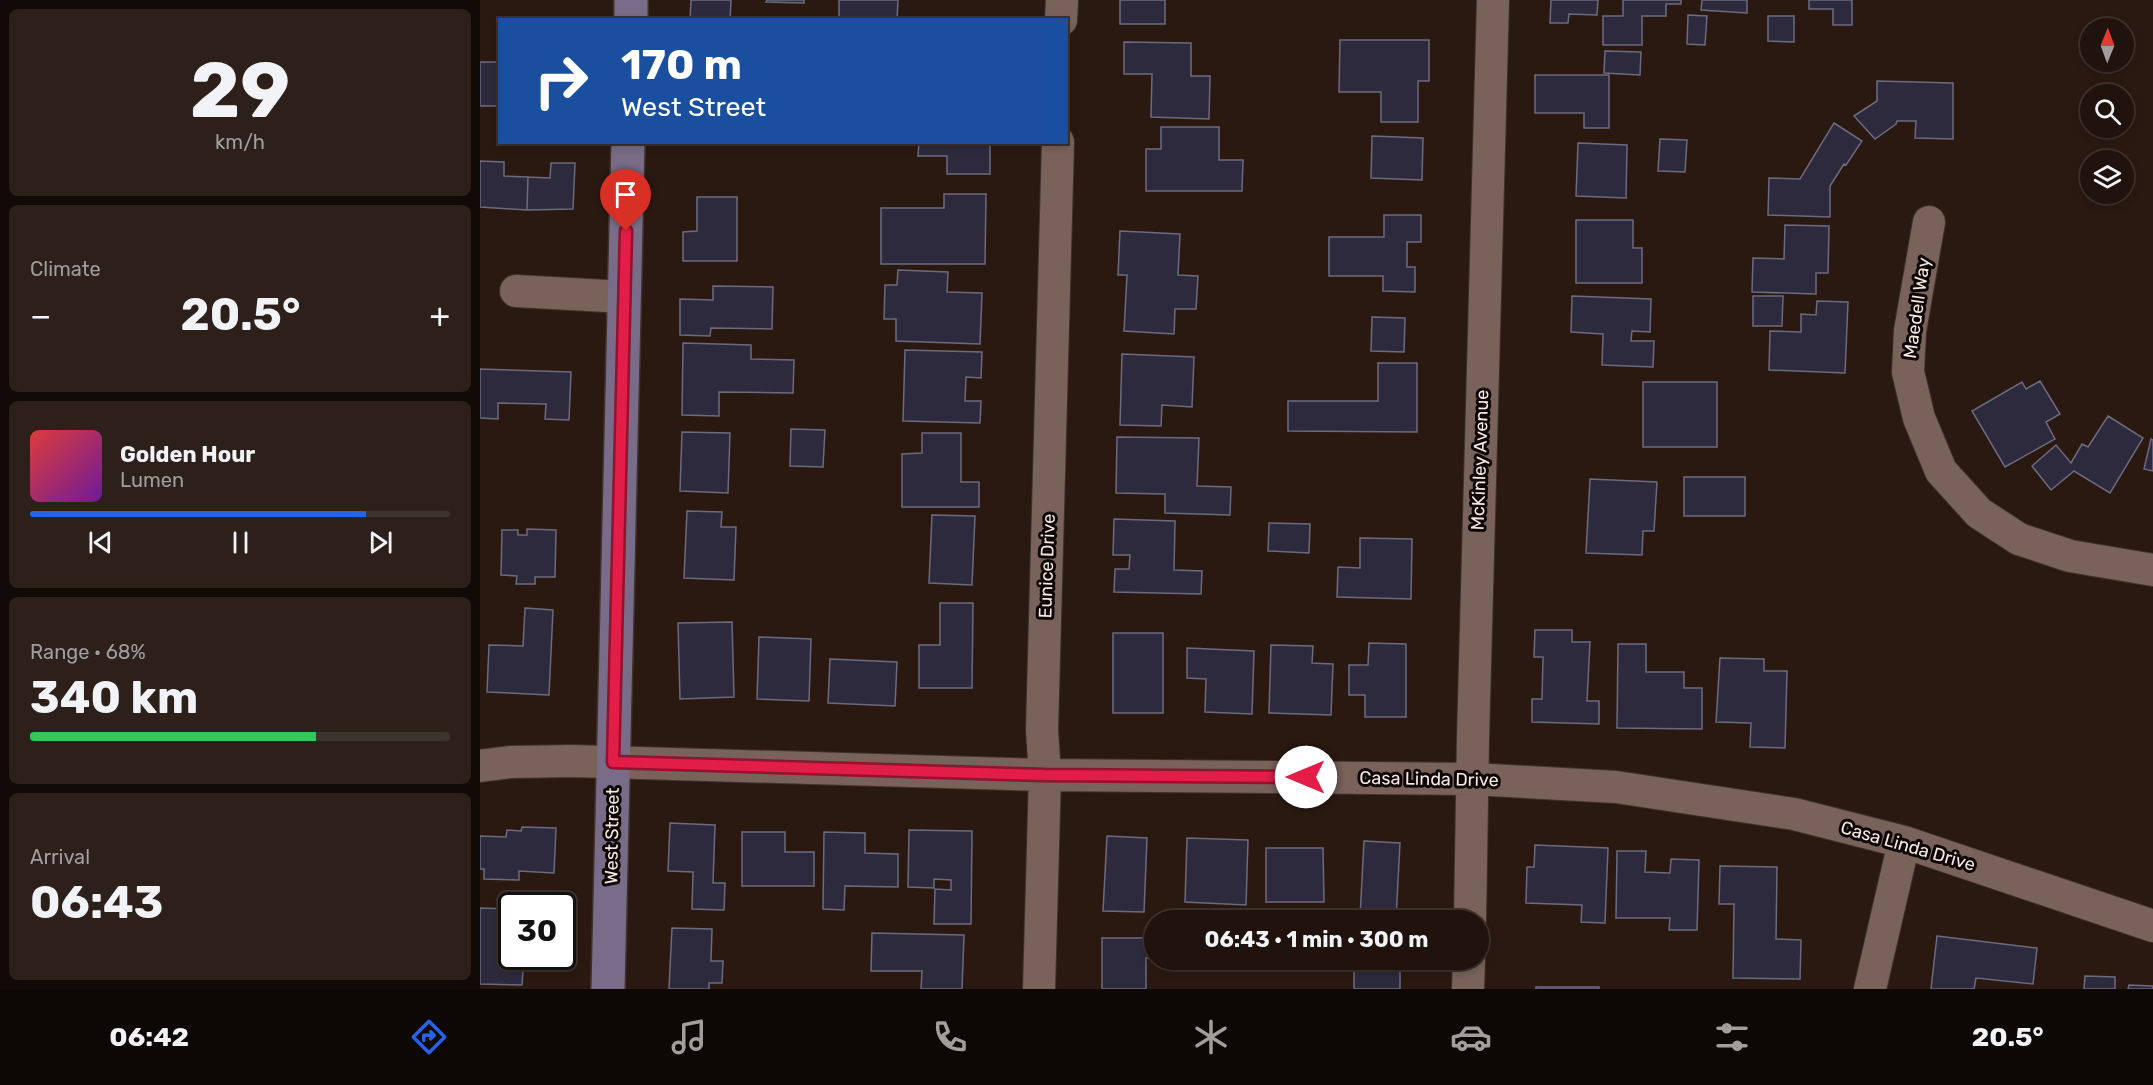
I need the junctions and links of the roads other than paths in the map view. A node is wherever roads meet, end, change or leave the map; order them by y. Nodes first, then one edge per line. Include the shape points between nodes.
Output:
1 (631, 0) edge
2 (1062, 0) edge
3 (1493, 0) edge
4 (631, 18) edge
5 (1061, 18) edge
6 (628, 144) edge
7 (1058, 144) edge
8 (1929, 222) dead end
9 (516, 291) dead end
10 (624, 297) junction
11 (2153, 570) edge
12 (613, 762) junction
13 (480, 766) edge
14 (1045, 775) junction
15 (1473, 779) junction
16 (1904, 842) junction
17 (1470, 910) edge
18 (2153, 926) edge
19 (1469, 970) edge
20 (608, 989) edge
21 (1039, 989) edge
22 (1468, 989) edge
23 (1870, 989) edge

1 - 4 main road
2 - 5 street
3 - 15 street, McKinley Avenue
6 - 10 main road, West Street
7 - 14 street, Eunice Drive via 1042,730
8 - 11 street, Maedell Way via 1910,331 1908,372 1918,418 1941,471 1979,513 2019,539 2070,556
9 - 10 street
10 - 12 main road, West Street
12 - 13 street, Casa Linda Drive via 510,762
12 - 14 street, Casa Linda Drive
12 - 20 main road, West Street
14 - 15 street, Casa Linda Drive
14 - 21 street, Eunice Drive
15 - 16 street, Casa Linda Drive via 1616,787 1712,800 1794,814
15 - 17 street, McKinley Avenue
16 - 18 street, Casa Linda Drive
16 - 23 street
19 - 22 street

